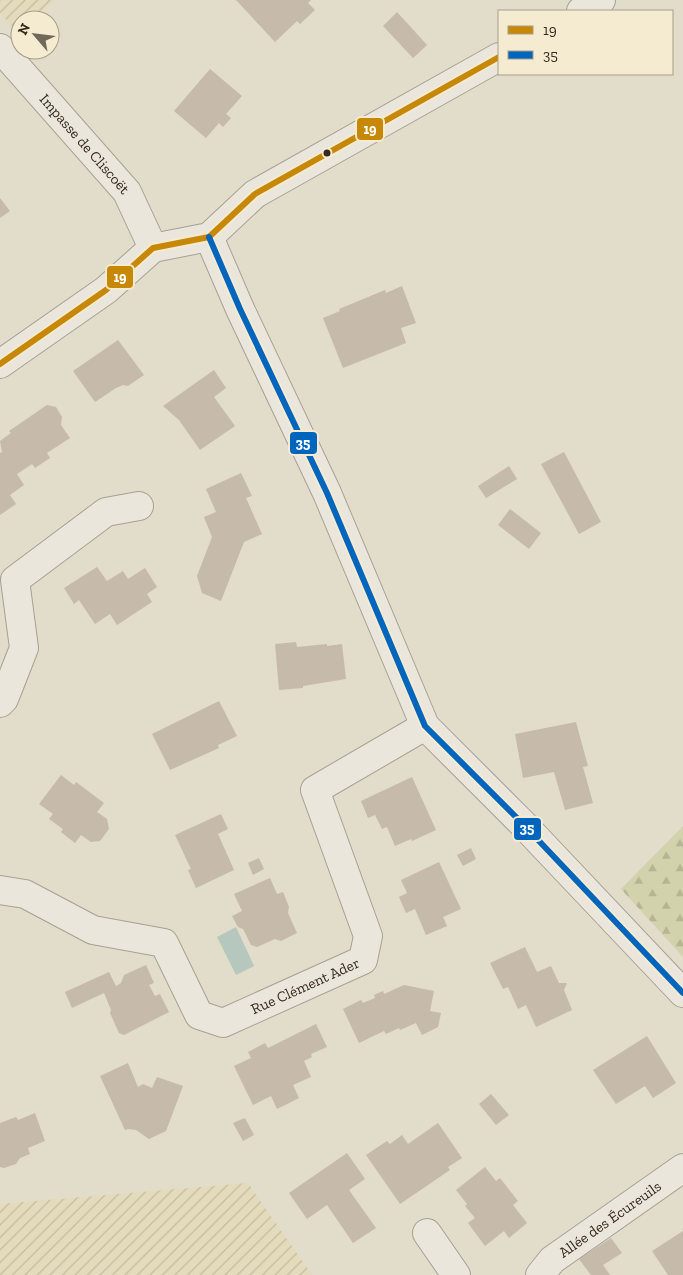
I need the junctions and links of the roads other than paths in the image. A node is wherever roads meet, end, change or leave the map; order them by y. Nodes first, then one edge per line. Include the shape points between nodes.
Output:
1 (601, 0) edge
2 (583, 10) edge
3 (0, 48) edge
4 (498, 58) edge
5 (209, 237) junction
6 (154, 248) junction
7 (0, 364) edge
8 (139, 506) dead end
9 (0, 703) edge
10 (425, 726) junction
11 (0, 890) edge
12 (683, 993) edge
13 (683, 1168) edge
14 (427, 1233) dead end
15 (456, 1275) edge
16 (540, 1275) edge

1 - 2 street
3 - 6 street, Impasse de Cliscoët via 127,192
4 - 5 street via 255,194
5 - 6 street
5 - 10 street via 327,493
6 - 7 street via 106,290
8 - 9 street via 106,512 15,580 24,648
10 - 11 street, Rue Clément Ader via 315,790 368,936 363,960 223,1023 199,1015 164,943 93,930 25,894
10 - 12 street
13 - 16 street, Allée des Écureuils via 552,1260
14 - 15 street

